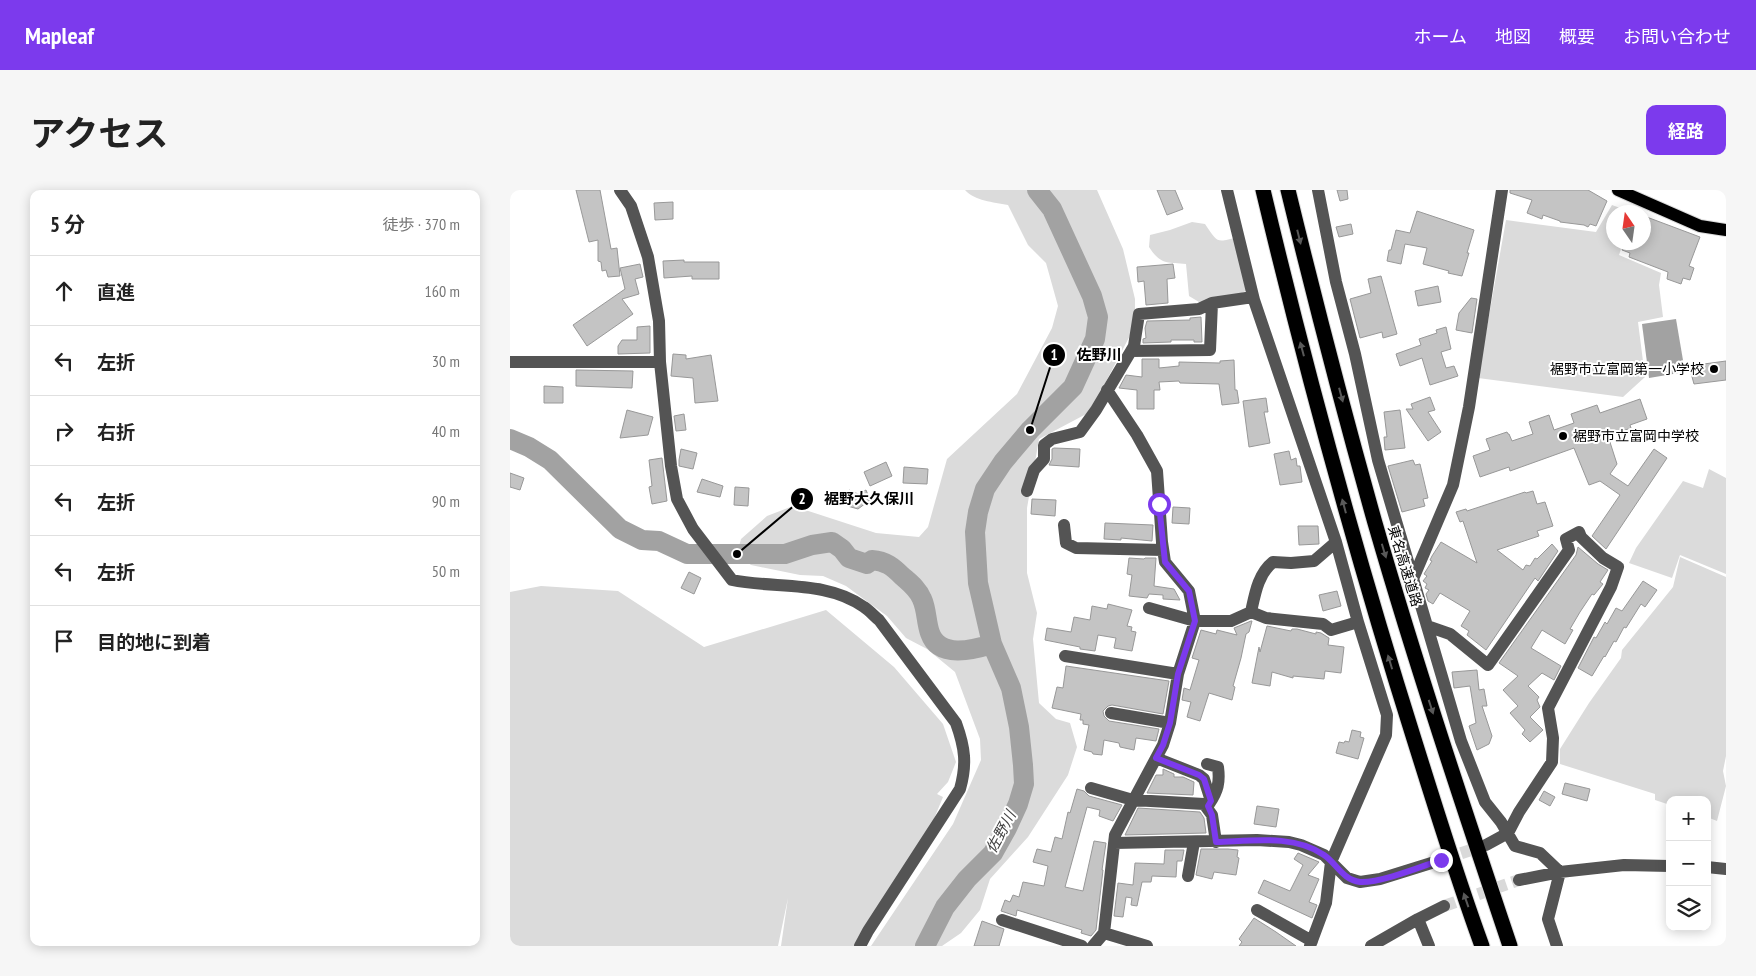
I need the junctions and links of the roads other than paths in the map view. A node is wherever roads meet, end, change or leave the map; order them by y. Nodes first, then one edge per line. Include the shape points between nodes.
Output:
1 (620, 190) edge
2 (1227, 190) edge
3 (1263, 190) edge
4 (1288, 190) edge
5 (1318, 190) edge
6 (1502, 190) edge
7 (1618, 190) edge
8 (1726, 230) edge
9 (1253, 297) junction
10 (1212, 303) junction
11 (1131, 351) junction
12 (510, 362) edge
13 (660, 362) junction
14 (1107, 390) junction
15 (1027, 491) dead end
16 (1064, 525) dead end
17 (1336, 542) junction
18 (1163, 550) junction
19 (1413, 579) junction
20 (1149, 608) dead end
21 (1251, 612) junction
22 (1195, 621) junction
23 (1358, 622) junction
24 (1427, 626) junction
25 (1065, 656) dead end
26 (1178, 674) junction
27 (1111, 713) dead end
28 (1170, 723) junction
29 (1156, 758) junction
30 (1207, 764) dead end
31 (1091, 788) dead end
32 (1133, 800) junction
33 (1209, 804) junction
34 (1508, 834) junction
35 (1194, 842) junction
36 (1216, 842) junction
37 (1114, 843) junction
38 (1486, 845) tunnel mouth
39 (1441, 860) tunnel mouth
40 (1331, 862) junction
41 (1666, 866) edge
42 (1711, 867) edge
43 (1726, 869) edge
44 (1560, 872) junction
45 (1188, 876) dead end
46 (1519, 880) tunnel mouth
47 (1444, 906) tunnel mouth
48 (1257, 910) dead end
49 (1418, 919) junction
50 (1002, 920) dead end
51 (1104, 933) junction
52 (1311, 944) edge
53 (860, 946) edge
54 (1082, 946) edge
55 (1093, 946) edge
56 (1147, 946) edge
57 (1370, 946) edge
58 (1429, 946) edge
59 (1482, 946) edge
60 (1510, 946) edge
61 (1557, 946) edge

1 - 13 street via 631,206 648,257 659,321
2 - 9 street
59 -> 3 highway via 1354,543
4 -> 60 highway, 東名高速道路 via 1376,524 1453,775
5 - 19 street via 1378,460
6 - 19 street via 1469,406 1453,486
7 - 8 main road via 1700,226
9 - 10 street
9 - 17 street
10 - 11 street via 1199,309 1139,314
10 - 11 street via 1210,350
11 - 14 street
12 - 13 street
13 - 53 street via 677,499 693,529 720,566 732,580 822,590 844,596 864,607 879,620 956,723 961,736 965,773 960,789
14 - 15 street via 1080,432 1052,439 1044,445 1044,460 1034,470
14 - 18 street via 1157,471
16 - 18 street via 1066,543 1076,548
17 - 21 street via 1314,561 1273,562 1264,569
17 - 23 street
18 - 22 street via 1165,562 1189,591
19 - 24 street
20 - 22 street
21 - 22 street via 1231,621
21 - 23 street via 1266,618 1323,624 1331,630
22 - 26 street
23 - 40 street via 1387,715 1386,735
24 - 34 street via 1461,741 1484,802
24 - 34 street via 1450,634 1488,665 1569,550 1566,539 1579,532 1603,558 1618,567 1612,587 1548,708 1553,738 1552,762
25 - 26 street
26 - 28 street
27 - 28 street
28 - 29 street
29 - 32 street
29 - 33 street via 1204,779
30 - 33 street via 1218,767 1220,779
31 - 32 street
32 - 33 street
32 - 37 street via 1114,835
33 - 36 street
34 - 38 street
34 - 44 street via 1514,846 1540,853
35 - 36 street
35 - 37 street
35 - 45 street
36 - 40 street via 1289,842 1324,855
37 - 51 street
39 - 40 street via 1360,882 1347,878
40 - 52 street via 1326,902
41 - 44 street via 1624,865
42 - 43 street
44 - 46 street
44 - 61 street via 1548,919
47 - 49 street
48 - 52 street
49 - 57 street
49 - 58 street
50 - 54 street
51 - 55 street
51 - 56 street

